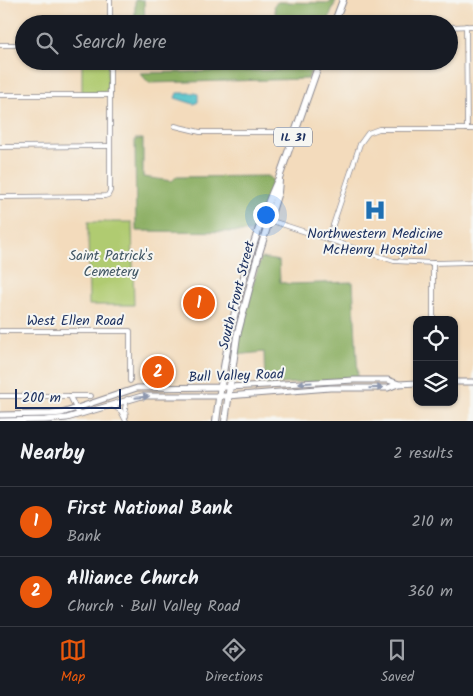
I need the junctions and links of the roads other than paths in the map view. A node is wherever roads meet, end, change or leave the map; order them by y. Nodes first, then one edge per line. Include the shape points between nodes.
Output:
1 (110, 0) edge
2 (343, 0) edge
3 (110, 15) edge
4 (337, 15) edge
5 (458, 26) edge
6 (466, 26) junction
7 (473, 26) edge
8 (0, 45) edge
9 (15, 45) edge
10 (110, 70) edge
11 (317, 70) edge
12 (0, 95) edge
13 (110, 95) junction
14 (176, 126) dead end
15 (467, 129) junction
16 (473, 129) edge
17 (294, 132) junction
18 (110, 146) junction
19 (0, 147) edge
20 (279, 178) junction
21 (0, 197) edge
22 (269, 220) junction
23 (328, 240) junction
24 (473, 262) edge
25 (433, 263) junction
26 (433, 316) edge
27 (0, 330) edge
28 (130, 381) dead end
29 (458, 382) edge
30 (473, 382) edge
31 (413, 383) edge
32 (399, 384) junction
33 (220, 388) junction
34 (229, 388) junction
35 (0, 396) edge
36 (70, 396) junction
37 (91, 396) dead end
38 (219, 396) junction
39 (228, 396) junction
40 (127, 399) junction
41 (110, 405) junction
42 (76, 409) junction
43 (0, 415) edge
44 (78, 415) junction
45 (0, 421) edge
46 (126, 421) edge
47 (216, 421) edge
48 (225, 421) edge

1 - 3 street
2 - 4 main road
5 - 6 street
6 - 7 street
6 - 15 street
8 - 9 street
10 - 13 street
11 - 17 main road, South Front Street / IL 31
12 - 13 street
13 - 18 street
14 - 17 street via 200,132
15 - 16 street
15 - 23 street via 379,129 368,133 360,144
17 - 20 main road, South Front Street / IL 31
18 - 19 street
18 - 21 street via 108,195
20 - 22 main road, South Front Street / IL 31
20 - 33 main road, South Front Street / IL 31 via 243,276
22 - 23 street
22 - 34 main road, South Front Street / IL 31 via 240,322
23 - 25 street via 394,261
24 - 25 street
25 - 26 street
27 - 28 street, West Ellen Road via 130,331
29 - 30 street
31 - 32 street, Bull Valley Road
32 -> 34 street, Bull Valley Road via 388,380 354,380
39 -> 32 street, Bull Valley Road via 330,388 388,388
33 - 34 street, Bull Valley Road
33 - 38 main road, South Front Street / IL 31
33 - 42 street, Bull Valley Road via 137,388
34 - 39 main road, South Front Street / IL 31
35 - 36 street
36 - 37 street
36 - 42 street
38 - 39 street, Bull Valley Road
40 -> 38 street, Bull Valley Road via 142,396
38 - 47 main road, South Front Street / IL 31
39 - 48 main road, South Front Street / IL 31
40 - 41 street, Bull Valley Road
40 - 46 street
41 - 44 street, Bull Valley Road
41 - 46 street via 120,410
42 - 43 street, Bull Valley Road via 51,414
42 - 44 street
44 - 45 street, Bull Valley Road

